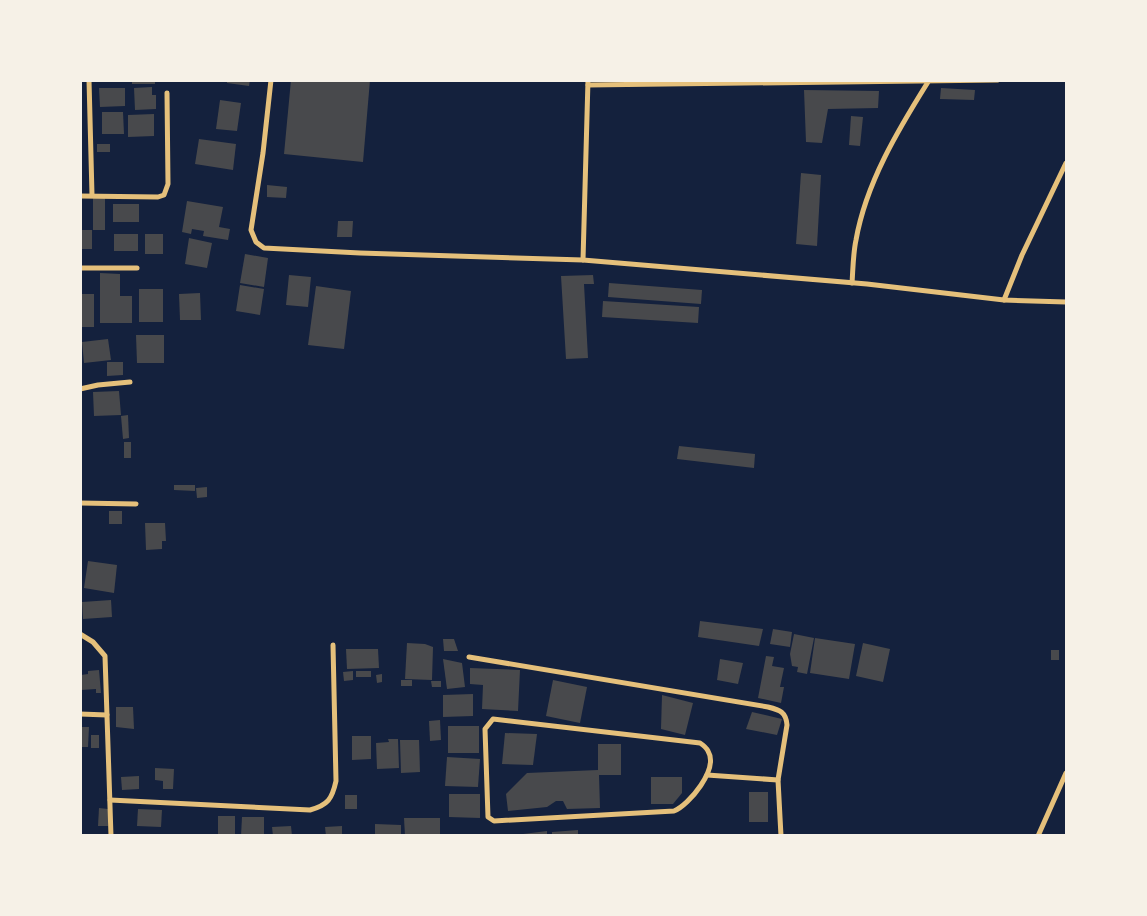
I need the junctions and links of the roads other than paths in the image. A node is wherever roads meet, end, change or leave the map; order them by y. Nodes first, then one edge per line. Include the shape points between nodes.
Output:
1 (89, 80) edge
2 (271, 80) edge
3 (998, 80) edge
4 (928, 82) edge
5 (588, 83) edge
6 (167, 93) dead end
7 (1066, 163) edge
8 (92, 195) junction
9 (80, 196) edge
10 (583, 260) junction
11 (80, 268) edge
12 (137, 268) dead end
13 (852, 283) junction
14 (1004, 300) junction
15 (1066, 302) edge
16 (130, 382) dead end
17 (80, 389) edge
18 (80, 503) edge
19 (136, 504) dead end
20 (80, 634) edge
21 (333, 645) dead end
22 (469, 657) dead end
23 (80, 714) edge
24 (107, 715) junction
25 (1066, 773) edge
26 (707, 775) junction
27 (778, 780) junction
28 (110, 800) junction
29 (111, 835) edge
30 (781, 835) edge
31 (1038, 835) edge

1 - 8 street
2 - 10 street via 251,230 264,248
3 - 4 street
4 - 5 street
4 - 13 street via 872,187 855,243
5 - 10 street
6 - 8 street via 168,184 164,195
7 - 14 street
8 - 9 street
10 - 13 street
11 - 12 street
13 - 14 street
14 - 15 street
16 - 17 street
18 - 19 street
20 - 24 street via 105,656
21 - 28 street via 335,781 327,804 310,810
22 - 27 street via 778,710 786,717 786,725
23 - 24 street
24 - 28 street
25 - 31 street
26 - 26 street via 689,801 674,811 494,821 488,817 485,729 493,719 501,719 700,743 709,751
26 - 27 street
27 - 30 street
28 - 29 street

